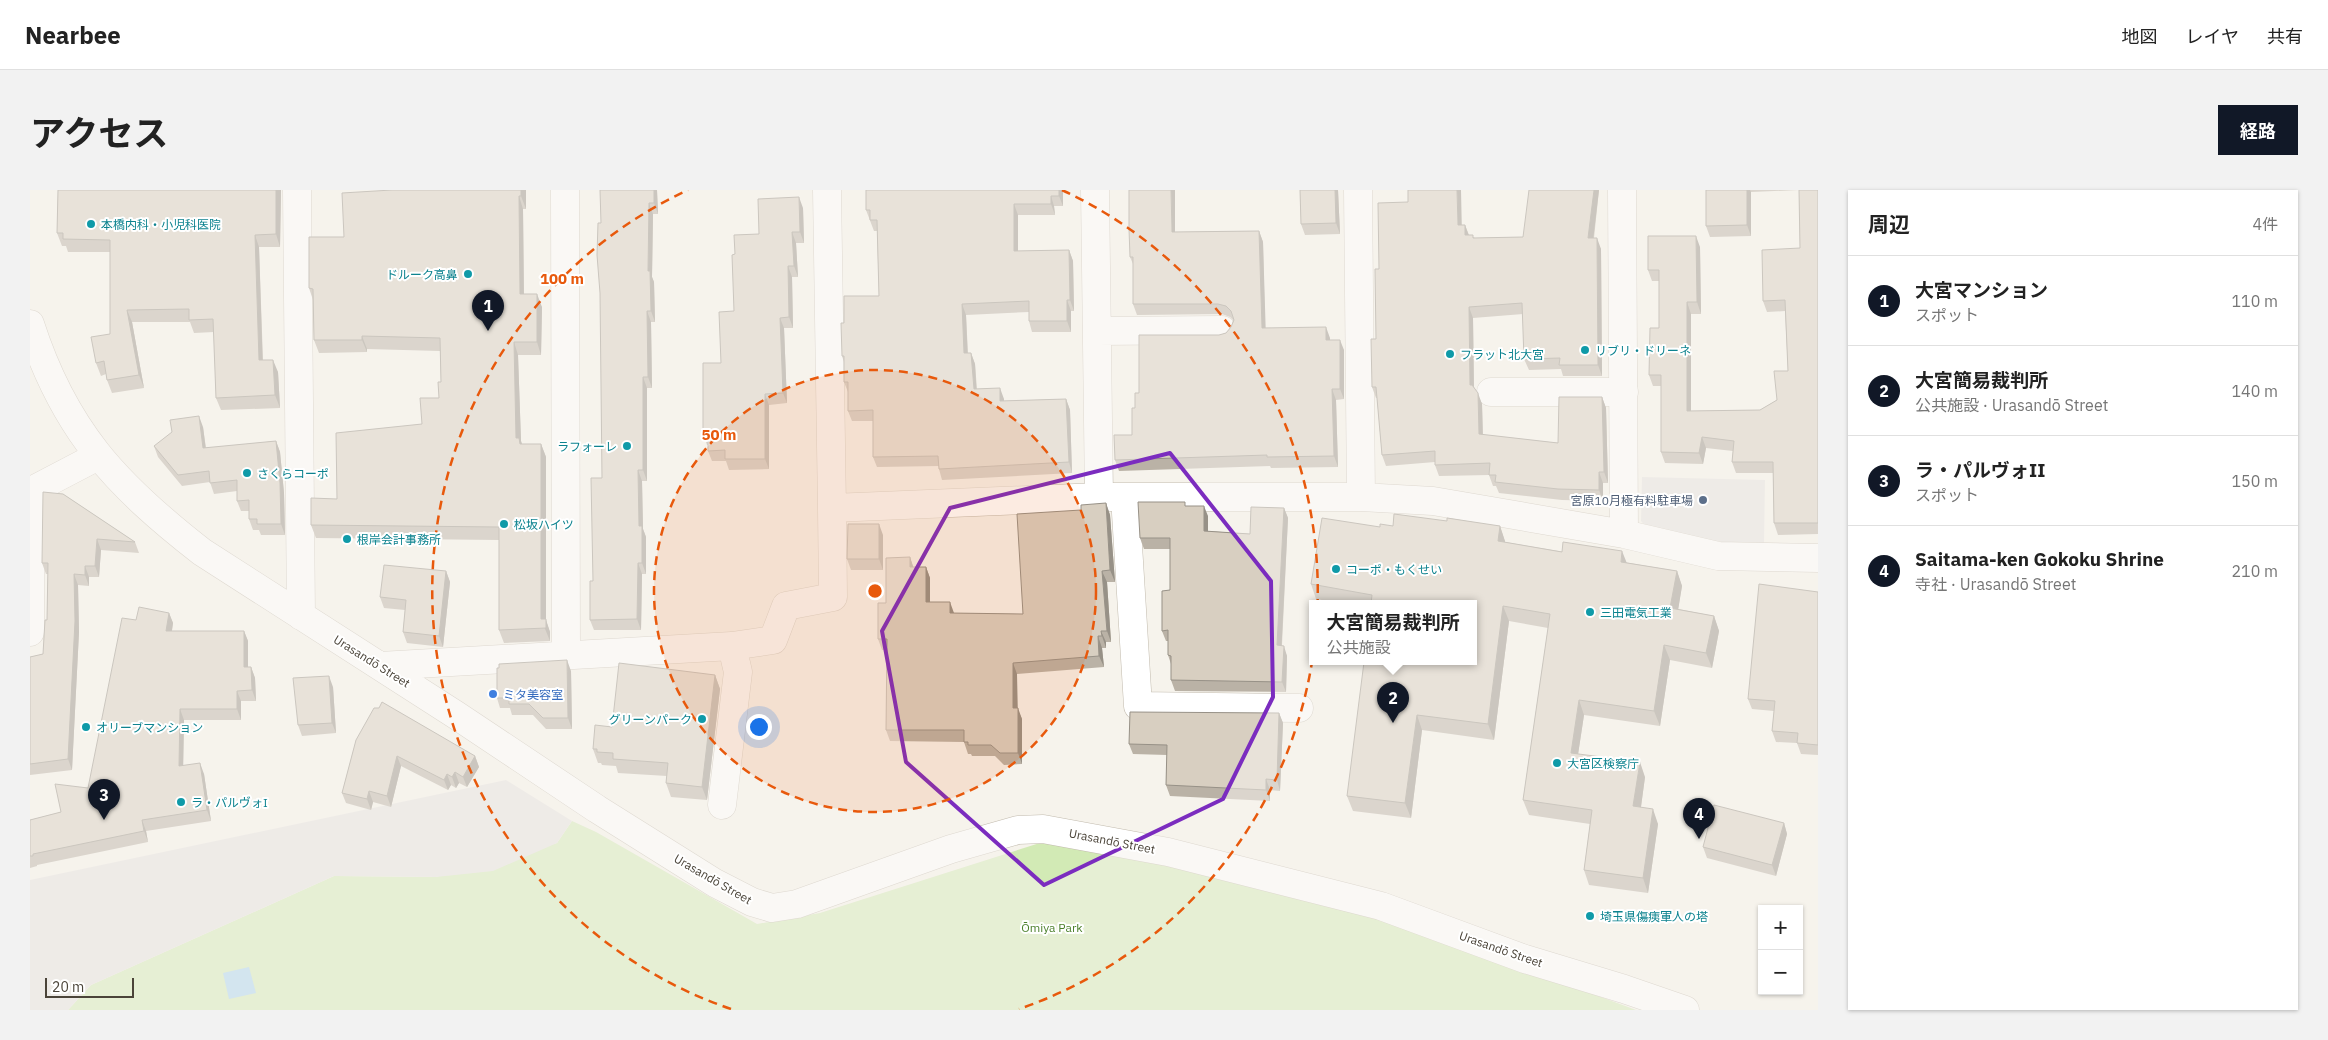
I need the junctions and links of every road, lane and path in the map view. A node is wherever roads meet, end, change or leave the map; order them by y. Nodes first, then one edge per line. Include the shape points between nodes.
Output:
1 (296, 190) edge
2 (565, 190) edge
3 (827, 190) edge
4 (1095, 190) edge
5 (1358, 190) edge
6 (1622, 190) edge
7 (1222, 330) dead end
8 (1097, 331) junction
9 (33, 339) edge
10 (1491, 392) dead end
11 (1624, 392) junction
12 (98, 456) junction
13 (1098, 497) junction
14 (1125, 497) junction
15 (1361, 497) junction
16 (832, 508) junction
17 (1624, 534) junction
18 (1818, 558) edge
19 (301, 616) junction
20 (30, 632) edge
21 (732, 646) junction
22 (566, 656) junction
23 (380, 666) junction
24 (1299, 708) dead end
25 (722, 805) dead end
26 (1685, 1010) edge

1 - 19 street
2 - 22 street
3 - 16 street
4 - 8 street
5 - 15 street
6 - 11 street
7 - 8 street
8 - 13 street
9 - 12 street, Urasandō Street via 57,392
10 - 11 street
11 - 17 street
12 - 19 street, Urasandō Street via 122,484 179,534
12 - 20 street via 31,491
13 - 14 street
13 - 16 street
14 - 15 street
14 - 24 street via 1138,706
15 - 17 street via 1433,501
16 - 21 street via 833,597 786,606 773,640
17 - 18 street via 1718,556
19 - 23 street, Urasandō Street
21 - 22 street
21 - 25 street via 738,672
22 - 23 street
23 - 26 street, Urasandō Street via 715,883 752,902 772,908 797,904 951,849 1018,830 1043,829 1168,852 1381,906 1525,958

